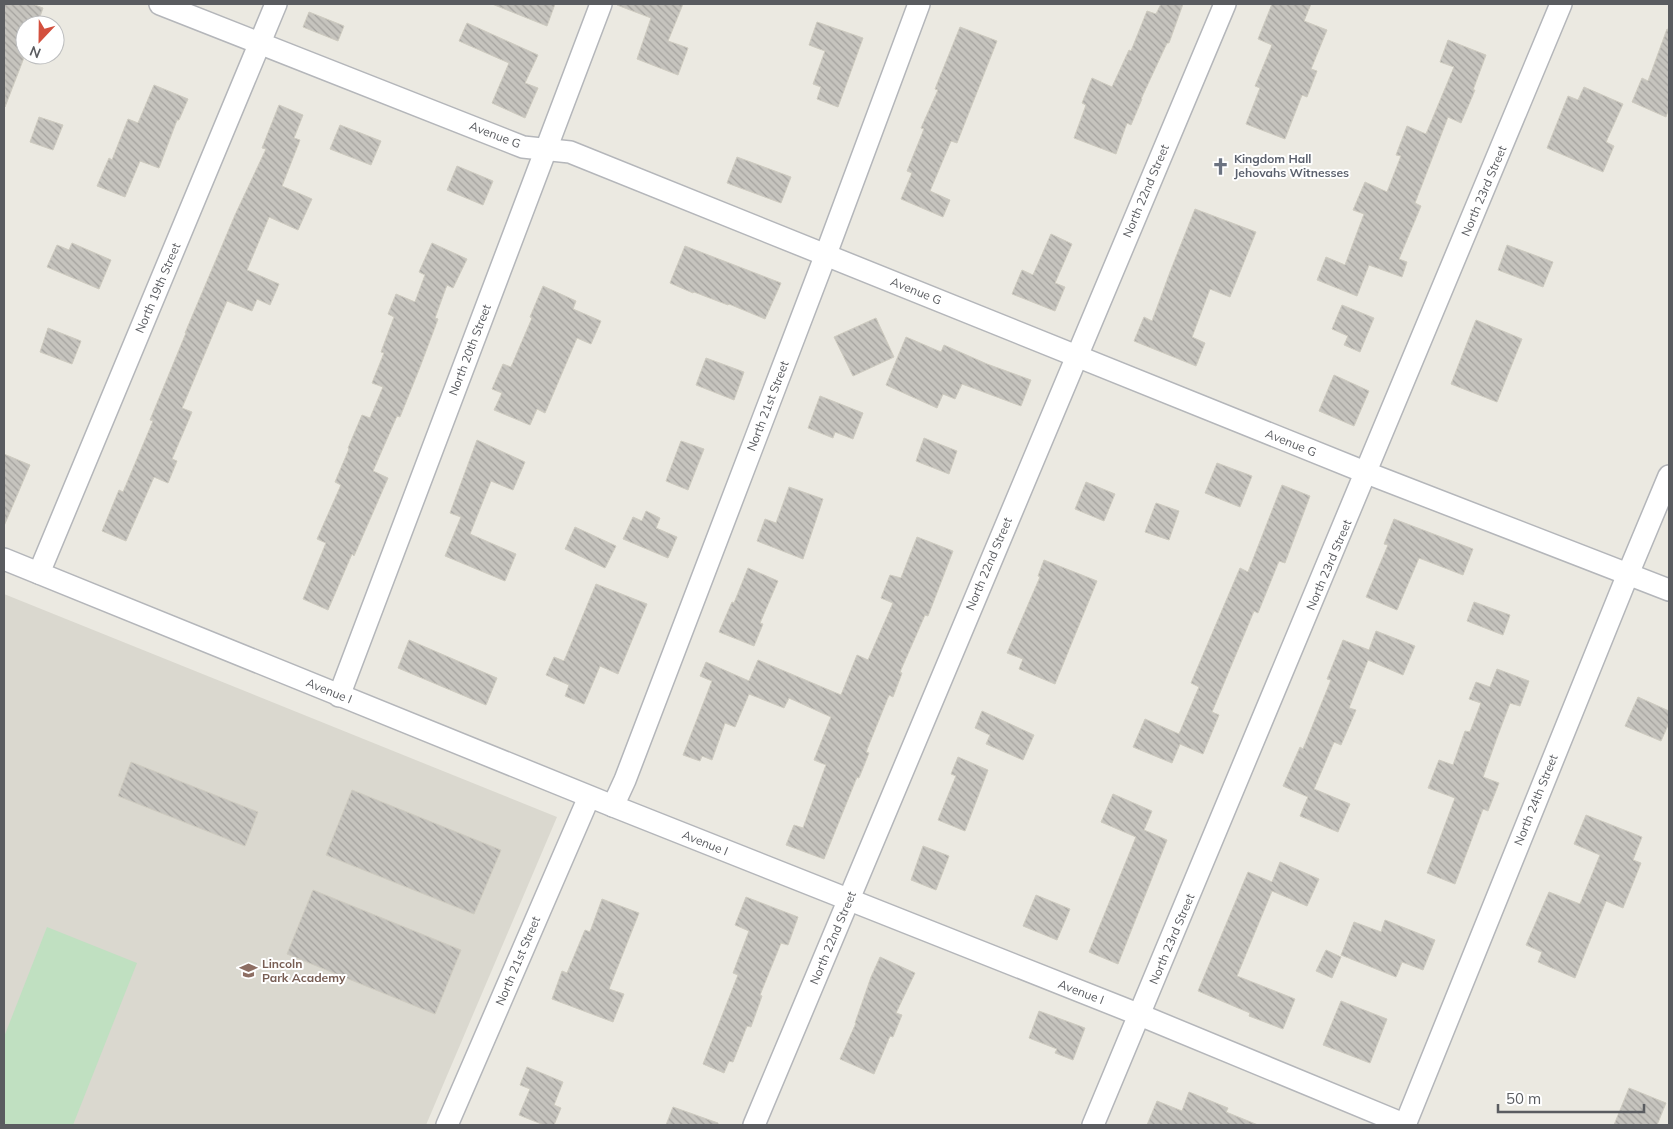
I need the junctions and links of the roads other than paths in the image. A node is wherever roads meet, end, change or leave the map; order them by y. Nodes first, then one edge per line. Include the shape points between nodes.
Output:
1 (160, 4) edge
2 (276, 4) edge
3 (601, 4) edge
4 (919, 4) edge
5 (1225, 4) edge
6 (1562, 4) edge
7 (259, 44) junction
8 (546, 150) junction
9 (826, 254) junction
10 (1076, 356) junction
11 (1367, 473) junction
12 (1669, 476) edge
13 (4, 559) edge
14 (39, 573) junction
15 (1628, 574) junction
16 (1669, 590) edge
17 (340, 696) junction
18 (589, 797) junction
19 (613, 806) junction
20 (849, 901) junction
21 (1140, 1015) junction
22 (447, 1125) edge
23 (754, 1125) edge
24 (1093, 1125) edge
25 (1405, 1125) edge

1 - 7 street, Avenue G
2 - 7 street, North 19th Street
3 - 8 street, North 20th Street
4 - 9 street, North 21st Street
5 - 10 street, North 22nd Street
6 - 11 street, North 23rd Street
7 - 8 street, Avenue G via 523,147
7 - 14 street, North 19th Street
8 - 9 street, Avenue G via 570,152
8 - 17 street, North 20th Street
9 - 10 street, Avenue G
9 - 19 street, North 21st Street
10 - 11 street, Avenue G
10 - 20 street, North 22nd Street
11 - 15 street, Avenue G
11 - 21 street, North 23rd Street
12 - 15 street, North 24th Street
13 - 14 street, Avenue I
14 - 17 street, Avenue I
15 - 16 street, Avenue G
15 - 25 street, North 24th Street
17 - 18 street, Avenue I
18 - 19 street, Avenue I
18 - 22 street, North 21st Street
19 - 20 street, Avenue I
20 - 21 street, Avenue I
20 - 23 street, North 22nd Street
21 - 24 street, North 23rd Street
21 - 25 street, Avenue I

